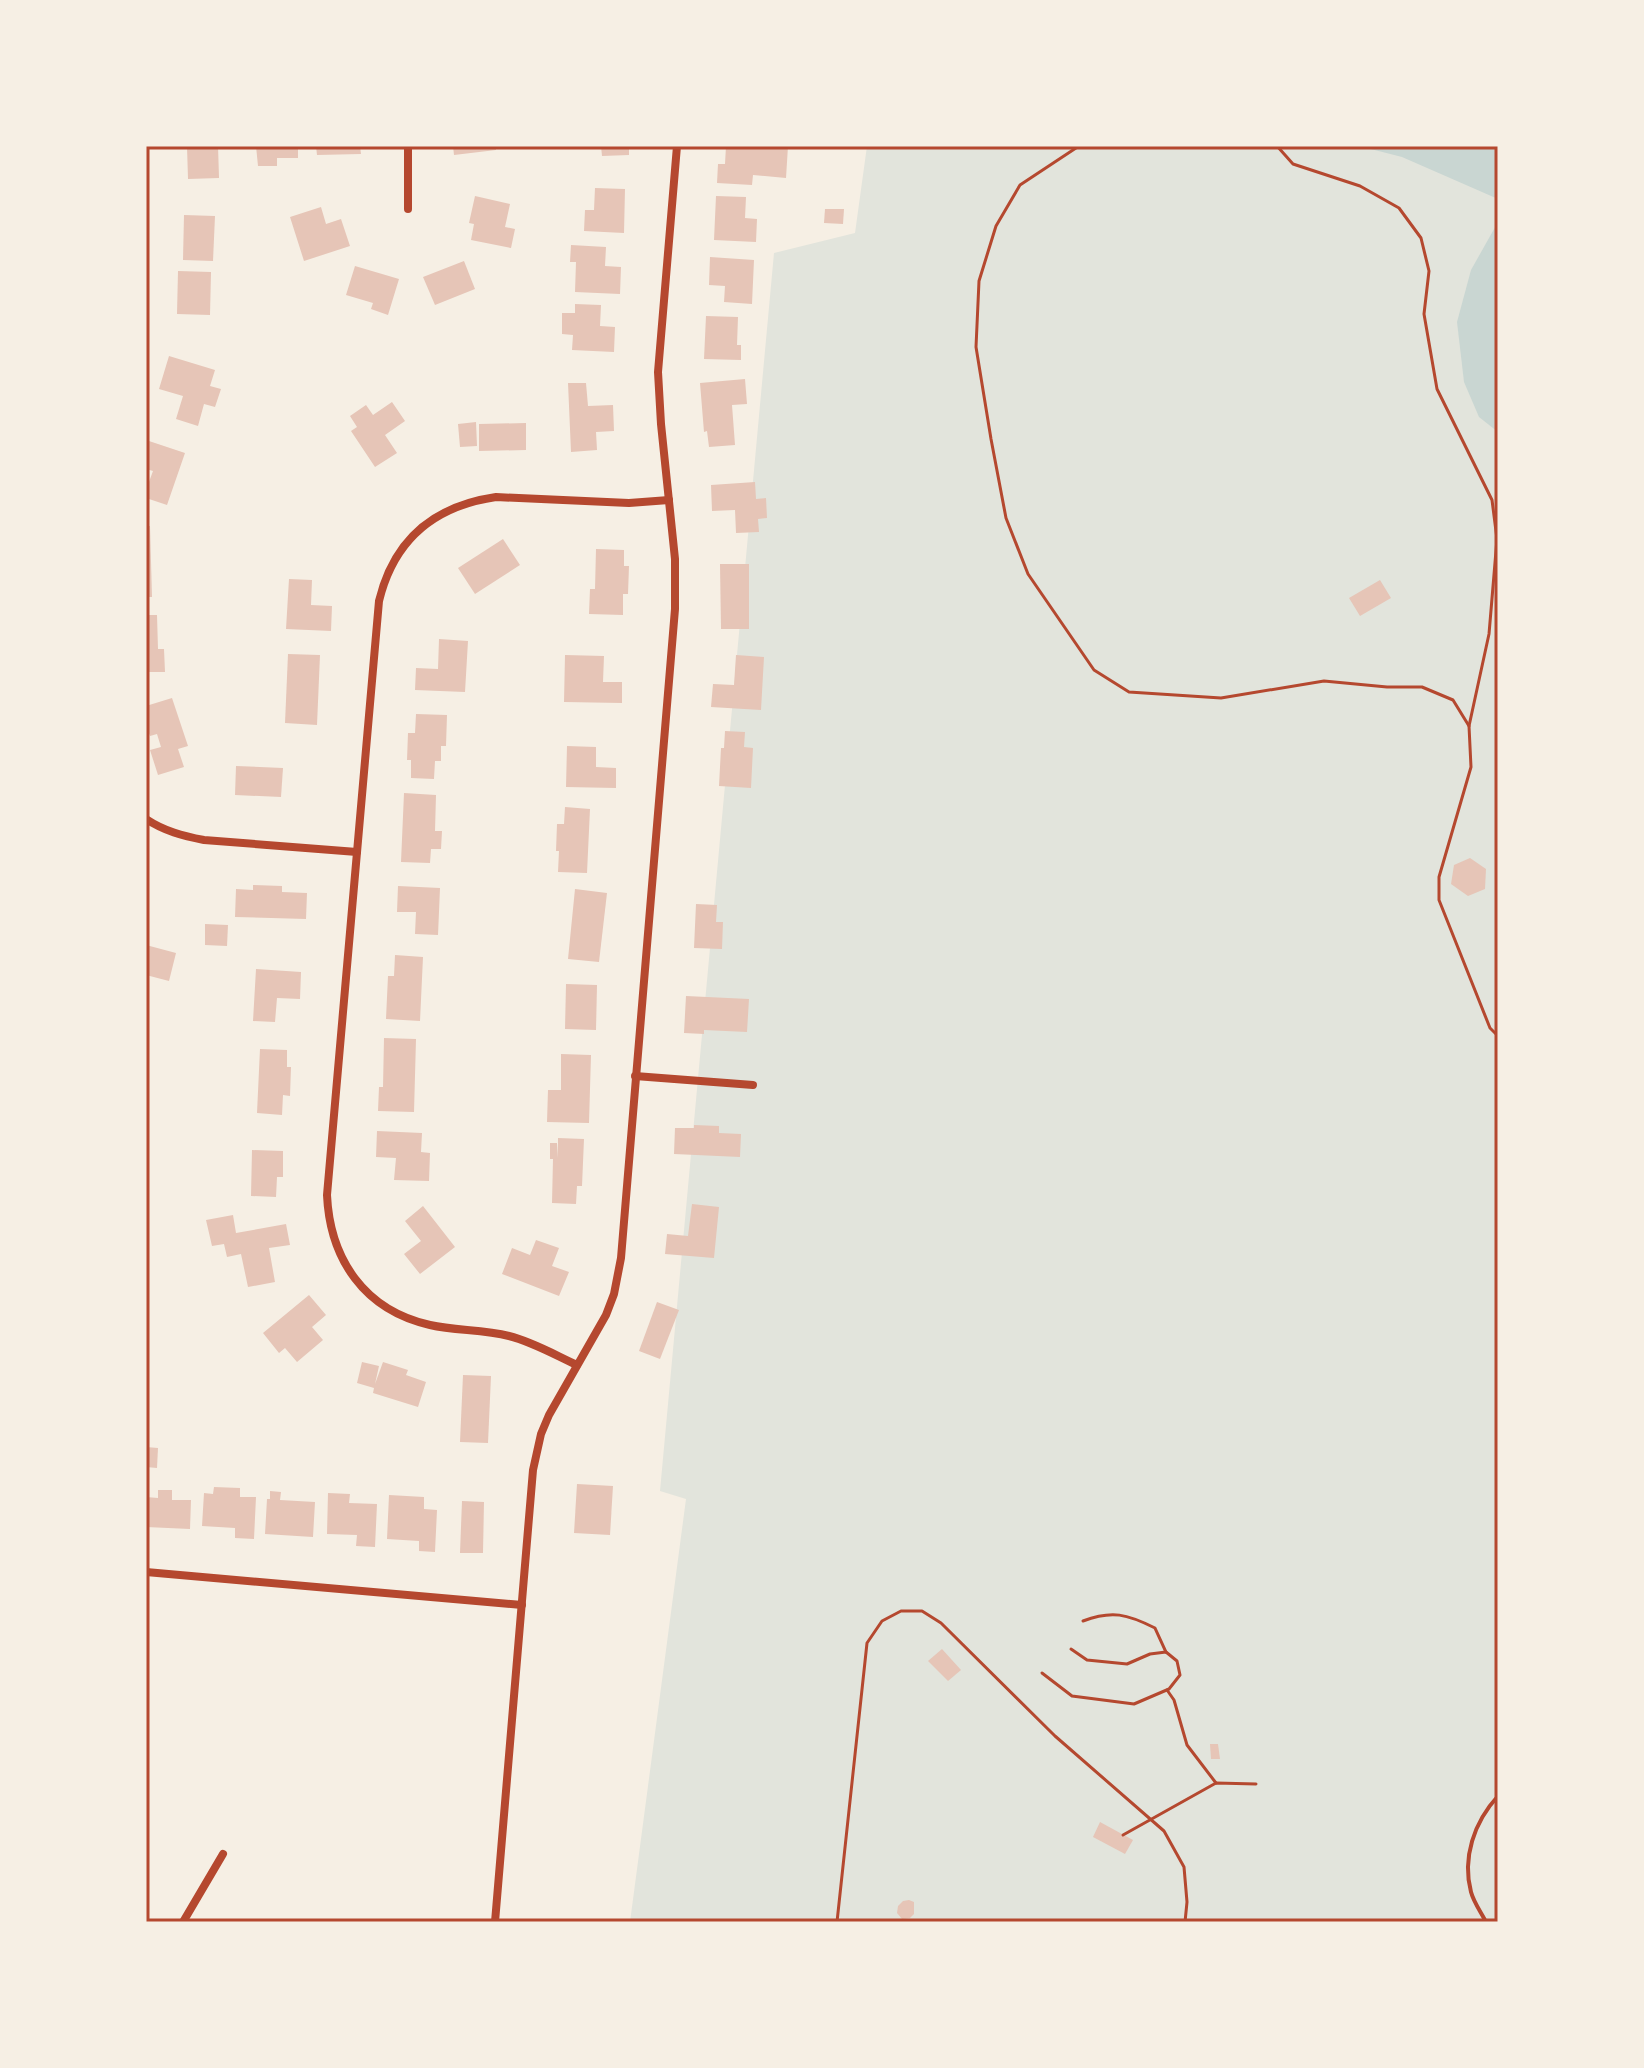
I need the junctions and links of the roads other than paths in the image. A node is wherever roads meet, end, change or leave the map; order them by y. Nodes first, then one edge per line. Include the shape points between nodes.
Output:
1 (408, 146) edge
2 (677, 146) edge
3 (408, 209) dead end
4 (669, 500) junction
5 (146, 819) edge
6 (357, 852) junction
7 (635, 1076) junction
8 (753, 1085) dead end
9 (577, 1365) junction
10 (146, 1572) edge
11 (522, 1605) junction
12 (1498, 1796) edge
13 (223, 1854) dead end
14 (183, 1922) edge
15 (495, 1922) edge
16 (1486, 1922) edge

1 - 3 street
2 - 4 street via 658,372
4 - 6 street via 485,498 454,507 409,539 390,569 379,601
4 - 7 street via 675,609
5 - 6 street via 204,840
6 - 9 street via 327,1195 339,1253 363,1289 402,1316 432,1326 511,1336
7 - 8 street
7 - 9 street via 618,1277 606,1315
9 - 11 street via 549,1415 537,1450
10 - 11 street
11 - 15 street
12 - 16 lane via 1480,1818 1468,1863 1472,1896
13 - 14 street

